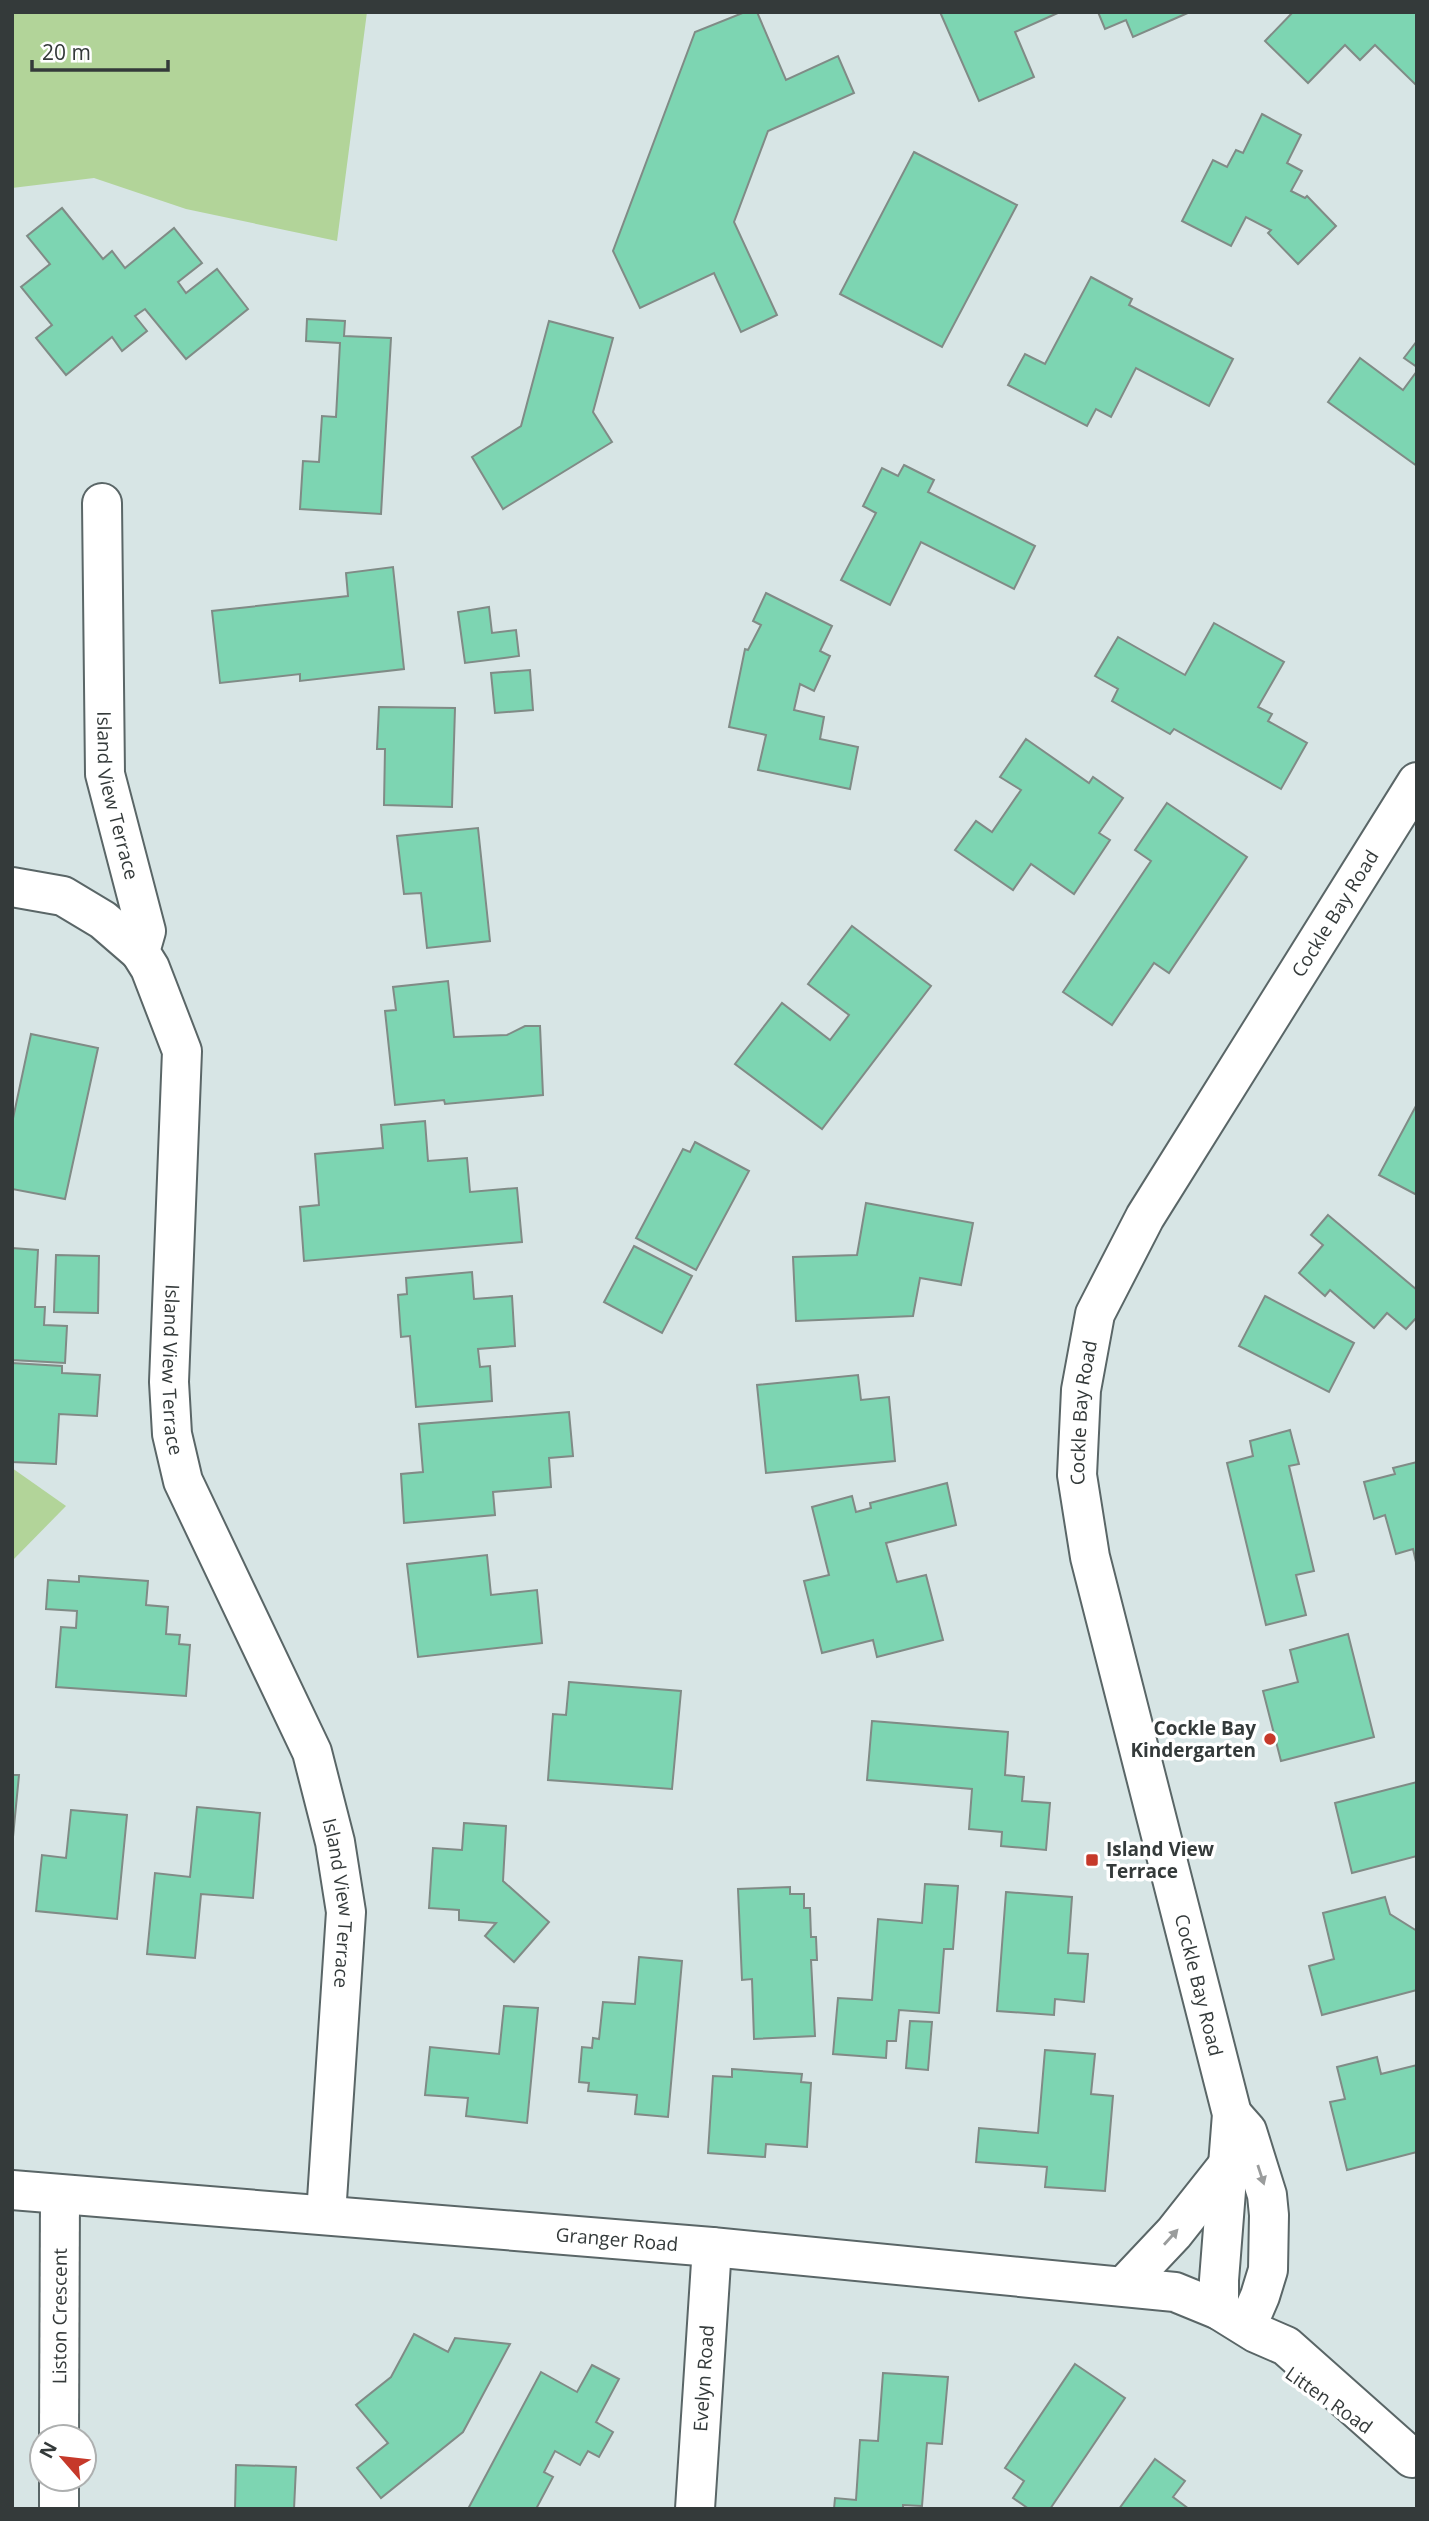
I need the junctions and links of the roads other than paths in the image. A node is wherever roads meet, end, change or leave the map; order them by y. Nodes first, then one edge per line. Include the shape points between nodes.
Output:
1 (102, 503) dead end
2 (1417, 782) edge
3 (12, 887) edge
4 (140, 952) junction
5 (1232, 2114) junction
6 (1227, 2166) junction
7 (12, 2190) edge
8 (60, 2195) junction
9 (326, 2215) junction
10 (712, 2247) junction
11 (1124, 2286) junction
12 (1241, 2323) junction
13 (59, 2423) edge
14 (1414, 2460) edge
15 (695, 2509) edge

1 - 4 street, Island View Terrace via 104,774 146,931
2 - 5 street, Cockle Bay Road via 1145,1217 1096,1314 1081,1390 1077,1475 1090,1557
3 - 4 street via 63,896 103,920
4 - 9 street, Island View Terrace via 182,1051 169,1382 172,1434 183,1481 312,1752 335,1842 346,1912
5 - 6 street, Cockle Bay Road
5 -> 12 street, Cockle Bay Road via 1247,2132 1269,2215 1268,2270 1260,2296
11 -> 6 street
6 - 12 street, Cockle Bay Road via 1219,2280
7 - 8 street, Granger Road
8 - 9 street, Granger Road
8 - 13 street, Liston Crescent
9 - 10 street, Granger Road
10 - 11 street, Granger Road
10 - 15 street, Evelyn Road
11 - 12 street, Granger Road via 1175,2292
12 - 14 street, Litten Road via 1273,2360

